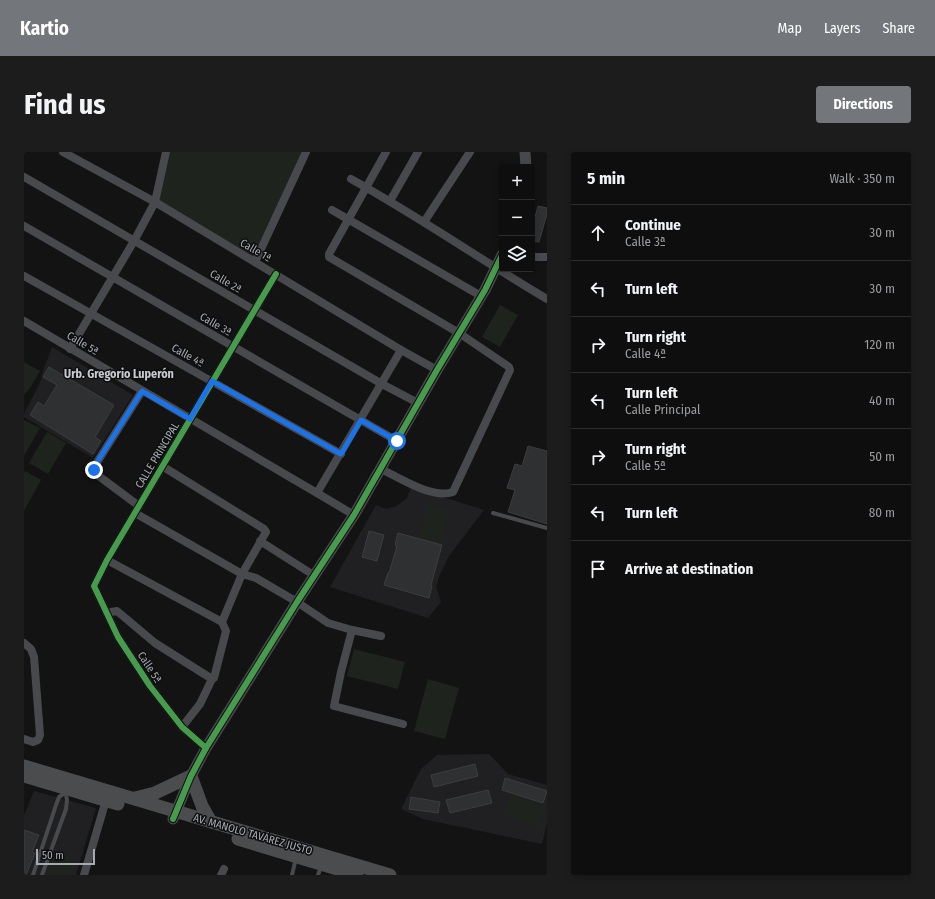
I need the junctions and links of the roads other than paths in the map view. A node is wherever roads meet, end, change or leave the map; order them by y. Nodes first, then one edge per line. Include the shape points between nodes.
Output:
1 (63, 152) edge
2 (166, 152) edge
3 (306, 152) edge
4 (386, 152) edge
5 (418, 152) edge
6 (470, 152) edge
7 (525, 152) edge
8 (526, 164) edge
9 (24, 177) edge
10 (351, 179) dead end
11 (366, 188) junction
12 (390, 201) junction
13 (155, 202) junction
14 (332, 210) dead end
15 (349, 219) junction
16 (424, 222) junction
17 (24, 226) edge
18 (134, 241) junction
19 (535, 257) edge
20 (547, 258) edge
21 (255, 262) junction
22 (499, 262) edge
23 (496, 268) junction
24 (276, 274) junction
25 (24, 276) edge
26 (113, 277) junction
27 (481, 296) junction
28 (547, 299) edge
29 (254, 310) junction
30 (91, 313) junction
31 (24, 321) edge
32 (459, 333) junction
33 (233, 346) junction
34 (70, 349) junction
35 (402, 350) junction
36 (437, 370) junction
37 (212, 381) junction
38 (382, 384) junction
39 (142, 391) junction
40 (418, 403) junction
41 (190, 419) junction
42 (361, 420) junction
43 (397, 441) junction
44 (341, 454) junction
45 (162, 466) junction
46 (381, 469) junction
47 (317, 493) junction
48 (139, 506) junction
49 (135, 513) junction
50 (493, 513) dead end
51 (354, 515) junction
52 (547, 528) edge
53 (260, 541) junction
54 (107, 560) junction
55 (242, 574) junction
56 (315, 576) junction
57 (94, 586) joint
58 (297, 602) junction
59 (107, 614) junction
60 (222, 622) junction
61 (352, 630) junction
62 (381, 636) dead end
63 (24, 643) edge
64 (212, 679) junction
65 (403, 724) dead end
66 (182, 727) junction
67 (24, 739) edge
68 (206, 748) junction
69 (24, 766) edge
70 (24, 776) edge
71 (191, 776) junction
72 (66, 786) junction
73 (134, 799) junction
74 (106, 800) junction
75 (174, 815) junction
76 (211, 822) junction
77 (47, 833) junction
78 (56, 836) junction
79 (297, 857) junction
80 (320, 870) edge
81 (34, 875) edge
82 (42, 875) edge
83 (84, 875) edge
84 (292, 875) edge
85 (355, 875) edge
86 (390, 875) edge

1 - 13 street, Calle 1ª
2 - 13 street
3 - 21 street
4 - 11 street
5 - 12 street
6 - 16 street
7 - 8 street
9 - 18 street, Calle 2ª
10 - 11 street
11 - 12 street
11 - 15 street
12 - 16 street
13 - 18 street
13 - 21 street, Calle 1ª
14 - 15 street
15 - 27 street
15 - 32 street via 329,256
16 - 23 street
17 - 26 street, Calle 3ª
18 - 26 street
18 - 29 street, Calle 2ª
19 - 20 street
21 - 24 street, Calle 1ª
22 - 23 street
23 - 27 street
23 - 28 street
24 - 29 street, CALLE PRINCIPAL
24 - 35 street, Calle 1ª
25 - 30 street, Calle 4ª
26 - 30 street
26 - 33 street, Calle 3ª
27 - 32 street
29 - 33 street, CALLE PRINCIPAL
29 - 38 street, Calle 2ª
30 - 34 street
30 - 37 street, Calle 4ª
31 - 34 street, Calle 5ª
32 - 36 street
32 - 46 street via 510,370 453,492 446,495 434,493
33 - 37 street, CALLE PRINCIPAL
33 - 42 street, Calle 3ª
34 - 39 street, Calle 5ª
35 - 36 street, Calle 1ª
35 - 38 street
36 - 40 street
37 - 41 street, CALLE PRINCIPAL
37 - 44 street, Calle 4ª
38 - 40 street, Calle 2ª
38 - 42 street
39 - 41 street, Calle 5ª
39 - 48 street via 94,467 96,474
40 - 43 street
41 - 45 street, CALLE PRINCIPAL
41 - 47 street, Calle 5ª
42 - 43 street, Calle 3ª
42 - 44 street
43 - 46 street
44 - 47 street
45 - 48 street, CALLE PRINCIPAL
45 - 53 street via 264,529 266,532
46 - 51 street
47 - 51 street, Calle 5ª
48 - 49 street, CALLE PRINCIPAL
49 - 54 street, CALLE PRINCIPAL
49 - 55 street
50 - 52 lane
51 - 56 street
53 - 55 street
53 - 56 street
54 - 57 street, CALLE PRINCIPAL
54 - 60 street
55 - 58 street via 256,578
55 - 60 street
56 - 58 street
57 - 59 street, Calle 5ª
58 - 61 street via 328,623
58 - 68 street
59 - 64 street via 117,611 155,643
59 - 66 street, Calle 5ª via 118,637 150,686
60 - 64 street via 226,631
61 - 62 street
61 - 65 street via 334,706
63 - 67 street via 31,649 34,657 40,735 38,740 33,742
64 - 66 street via 200,704
66 - 68 street, Calle 5ª
68 - 71 street
69 - 72 main road, AV. MANOLO TAVÁREZ JUSTO
70 - 72 main road, AV. MANOLO TAVÁREZ JUSTO
71 - 73 main road via 155,793
71 - 75 street
71 - 76 main road
72 - 73 main road, AV. MANOLO TAVÁREZ JUSTO
72 - 74 main road, AV. MANOLO TAVÁREZ JUSTO
72 - 77 lane via 59,797
72 - 78 lane via 66,809
73 - 75 main road, AV. MANOLO TAVÁREZ JUSTO
74 - 75 main road, AV. MANOLO TAVÁREZ JUSTO
74 - 83 street
75 - 76 main road, AV. MANOLO TAVÁREZ JUSTO
75 - 79 main road, AV. MANOLO TAVÁREZ JUSTO
76 - 86 main road, AV. MANOLO TAVÁREZ JUSTO
77 - 78 lane
77 - 81 lane
78 - 82 lane
79 - 80 main road, AV. MANOLO TAVÁREZ JUSTO
79 - 84 lane
80 - 85 main road, AV. MANOLO TAVÁREZ JUSTO

